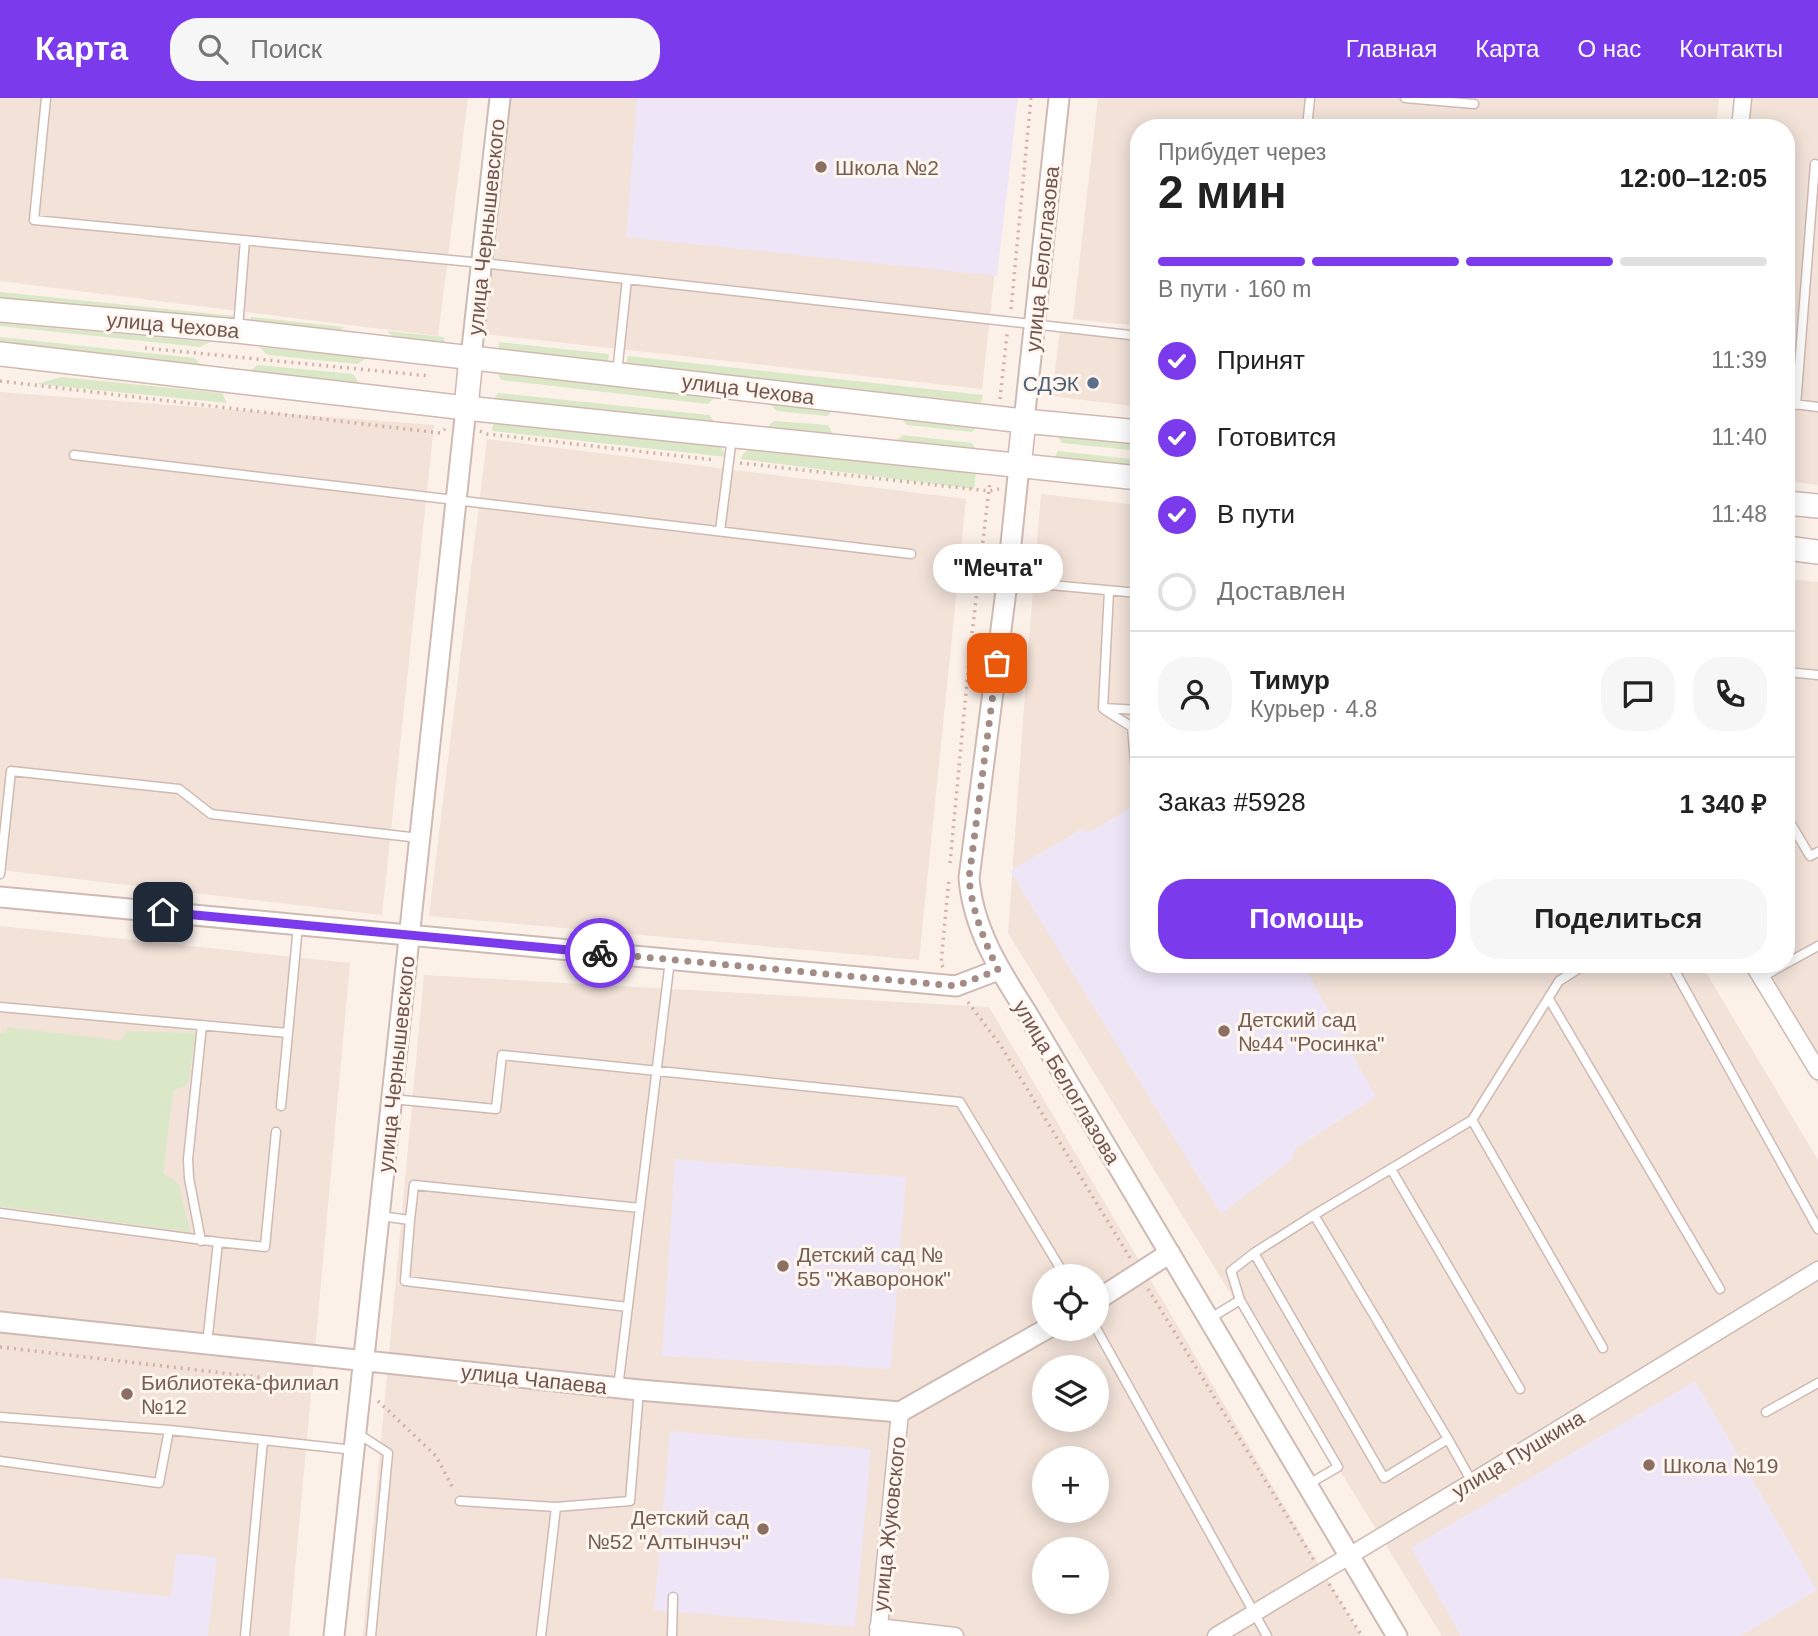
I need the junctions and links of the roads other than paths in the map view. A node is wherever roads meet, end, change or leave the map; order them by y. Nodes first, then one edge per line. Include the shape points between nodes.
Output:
1 (47, 98) edge
2 (500, 98) edge
3 (1059, 98) edge
4 (1311, 98) edge
5 (1405, 98) edge
6 (1743, 98) edge
7 (1474, 104) dead end
8 (1308, 119) edge
9 (1741, 119) edge
10 (1818, 165) edge
11 (245, 240) junction
12 (482, 263) junction
13 (627, 279) junction
14 (0, 310) edge
15 (1035, 325) junction
16 (237, 331) junction
17 (1130, 335) edge
18 (0, 354) edge
19 (471, 356) junction
20 (1795, 364) edge
21 (617, 373) junction
22 (1795, 404) edge
23 (1818, 407) edge
24 (458, 416) junction
25 (1024, 421) junction
26 (1130, 431) edge
27 (733, 436) junction
28 (74, 455) dead end
29 (1019, 466) junction
30 (1130, 477) edge
31 (456, 500) junction
32 (1795, 504) edge
33 (1818, 506) edge
34 (720, 531) junction
35 (1795, 549) edge
36 (1818, 552) edge
37 (911, 554) dead end
38 (1007, 583) junction
39 (1109, 591) junction
40 (1130, 592) edge
41 (1795, 673) edge
42 (1818, 674) edge
43 (1103, 708) junction
44 (1130, 710) edge
45 (1130, 726) edge
46 (1795, 831) edge
47 (419, 838) junction
48 (1818, 852) edge
49 (0, 874) edge
50 (0, 897) edge
51 (298, 925) junction
52 (409, 935) junction
53 (1818, 946) edge
54 (1795, 959) edge
55 (670, 960) junction
56 (998, 970) junction
57 (1572, 973) edge
58 (1676, 973) edge
59 (1758, 973) edge
60 (1549, 999) junction
61 (0, 1007) edge
62 (202, 1025) junction
63 (288, 1033) junction
64 (656, 1071) junction
65 (1818, 1071) edge
66 (392, 1099) junction
67 (281, 1106) dead end
68 (1472, 1120) junction
69 (276, 1132) dead end
70 (1391, 1169) junction
71 (640, 1208) junction
72 (0, 1213) edge
73 (1314, 1215) junction
74 (380, 1216) junction
75 (410, 1220) junction
76 (1818, 1229) edge
77 (201, 1241) junction
78 (218, 1242) junction
79 (1170, 1253) junction
80 (1254, 1253) junction
81 (1058, 1264) edge
82 (1818, 1270) edge
83 (1720, 1289) dead end
84 (1109, 1292) edge
85 (1240, 1300) junction
86 (628, 1307) junction
87 (1209, 1319) junction
88 (0, 1322) edge
89 (1032, 1337) edge
90 (1103, 1341) edge
91 (207, 1344) junction
92 (1603, 1348) dead end
93 (364, 1361) junction
94 (1818, 1383) edge
95 (618, 1388) junction
96 (639, 1390) junction
97 (1520, 1390) dead end
98 (900, 1412) junction
99 (1766, 1412) dead end
100 (0, 1417) edge
101 (169, 1430) junction
102 (1448, 1439) junction
103 (263, 1440) junction
104 (355, 1441) junction
105 (0, 1461) edge
106 (1472, 1482) junction
107 (1307, 1485) junction
108 (460, 1501) road end
109 (556, 1507) junction
110 (1349, 1556) junction
111 (673, 1597) dead end
112 (1254, 1614) junction
113 (878, 1631) edge
114 (245, 1636) edge
115 (334, 1636) edge
116 (371, 1636) edge
117 (541, 1636) edge
118 (672, 1636) edge
119 (955, 1636) edge
120 (1216, 1636) edge
121 (1267, 1636) edge
122 (1397, 1636) edge

1 - 11 lane via 34,220
2 - 12 street, улица Чернышевского
3 - 15 street, улица Белоглазова
4 - 8 lane
5 - 7 lane
6 - 9 street
10 - 20 lane
11 - 12 lane
11 - 16 lane
12 - 13 lane
12 - 19 street, улица Чернышевского
13 - 15 lane
13 - 21 lane
14 - 16 main road, улица Чехова
15 - 17 lane
15 - 25 street, улица Белоглазова
16 - 19 main road, улица Чехова
18 - 24 main road
19 - 21 main road, улица Чехова
19 - 24 main road
21 - 25 main road, улица Чехова
22 - 23 lane
24 - 27 main road
24 - 31 street, улица Чернышевского
25 - 26 main road, улица Чехова
25 - 29 main road
27 - 29 main road
27 - 34 lane
28 - 31 lane
29 - 30 main road
29 - 38 street, улица Белоглазова
31 - 34 lane
31 - 47 street, улица Чернышевского
32 - 33 main road
34 - 37 lane
35 - 36 main road
38 - 39 lane
38 - 56 street, улица Белоглазова via 969,878 976,917
39 - 40 lane
39 - 43 lane
41 - 42 lane
43 - 44 lane
43 - 45 lane
46 - 48 lane via 1810,856
47 - 49 lane via 211,814 179,789 11,771
47 - 52 street, улица Чернышевского
50 - 51 street
51 - 52 street
51 - 63 lane
52 - 55 street
52 - 66 street, улица Чернышевского
53 - 54 lane
55 - 56 street via 956,986
55 - 64 lane
56 - 79 street, улица Белоглазова
57 - 60 lane via 1559,981
58 - 76 lane
59 - 65 street
60 - 68 lane
60 - 83 lane
61 - 62 lane
62 - 63 lane
62 - 77 lane via 188,1159
63 - 67 lane
64 - 66 lane via 502,1055 496,1109
64 - 71 lane
64 - 81 lane via 960,1102
66 - 74 street, улица Чернышевского
68 - 70 lane
68 - 92 lane
69 - 78 lane via 265,1247
70 - 73 lane
70 - 97 lane
71 - 75 lane via 414,1185
71 - 86 lane
72 - 77 lane
73 - 80 lane
73 - 102 lane
74 - 75 lane
74 - 93 street, улица Чернышевского
75 - 86 lane via 405,1281
77 - 78 lane
78 - 91 lane
79 - 84 street
79 - 87 street, улица Белоглазова
80 - 85 lane via 1231,1271
80 - 102 lane via 1384,1478
82 - 106 street, улица Пушкина
85 - 87 lane
85 - 107 lane via 1338,1467
86 - 95 lane
87 - 107 street, улица Белоглазова
88 - 91 street, улица Чапаева
89 - 98 street
90 - 112 lane
91 - 93 street, улица Чапаева
93 - 95 street, улица Чапаева
93 - 104 street, улица Чернышевского
94 - 99 lane
95 - 96 street, улица Чапаева
96 - 98 street, улица Чапаева
96 - 109 lane via 630,1501
98 - 113 street, улица Жуковского
100 - 101 lane
101 - 103 lane
101 - 105 lane via 159,1483
102 - 106 lane
103 - 104 lane
103 - 114 lane
104 - 115 street, улица Чернышевского
104 - 116 lane via 388,1453
106 - 110 street, улица Пушкина
107 - 110 street, улица Белоглазова
108 - 109 lane
109 - 117 lane
110 - 112 street, улица Пушкина
110 - 122 street, улица Белоглазова
111 - 118 lane
112 - 120 street, улица Пушкина
112 - 121 lane
113 - 119 street

